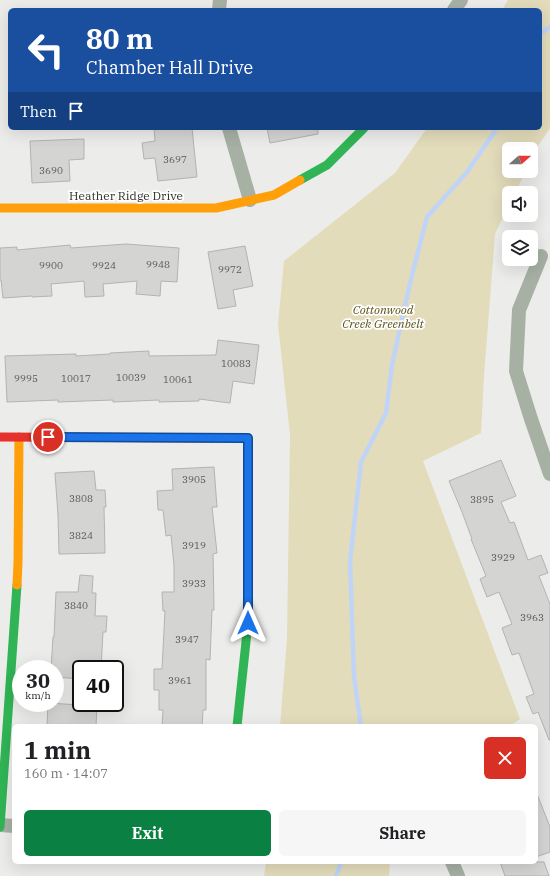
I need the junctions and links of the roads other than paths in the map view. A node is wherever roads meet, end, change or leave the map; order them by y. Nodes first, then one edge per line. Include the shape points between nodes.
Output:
1 (230, 130) edge
2 (362, 130) edge
3 (250, 200) junction
4 (0, 208) edge
5 (541, 256) dead end
6 (0, 437) edge
7 (19, 437) junction
8 (550, 474) edge
9 (237, 724) edge
10 (0, 825) edge
11 (12, 826) edge
12 (453, 864) edge
13 (458, 876) edge

1 - 3 street
2 - 3 street, Heather Ridge Drive via 327,166 274,195
3 - 4 street, Heather Ridge Drive via 216,208
5 - 8 street via 519,310 516,371
6 - 7 street
7 - 9 street via 248,438 248,623
7 - 10 street via 18,563
10 - 11 street
12 - 13 street

